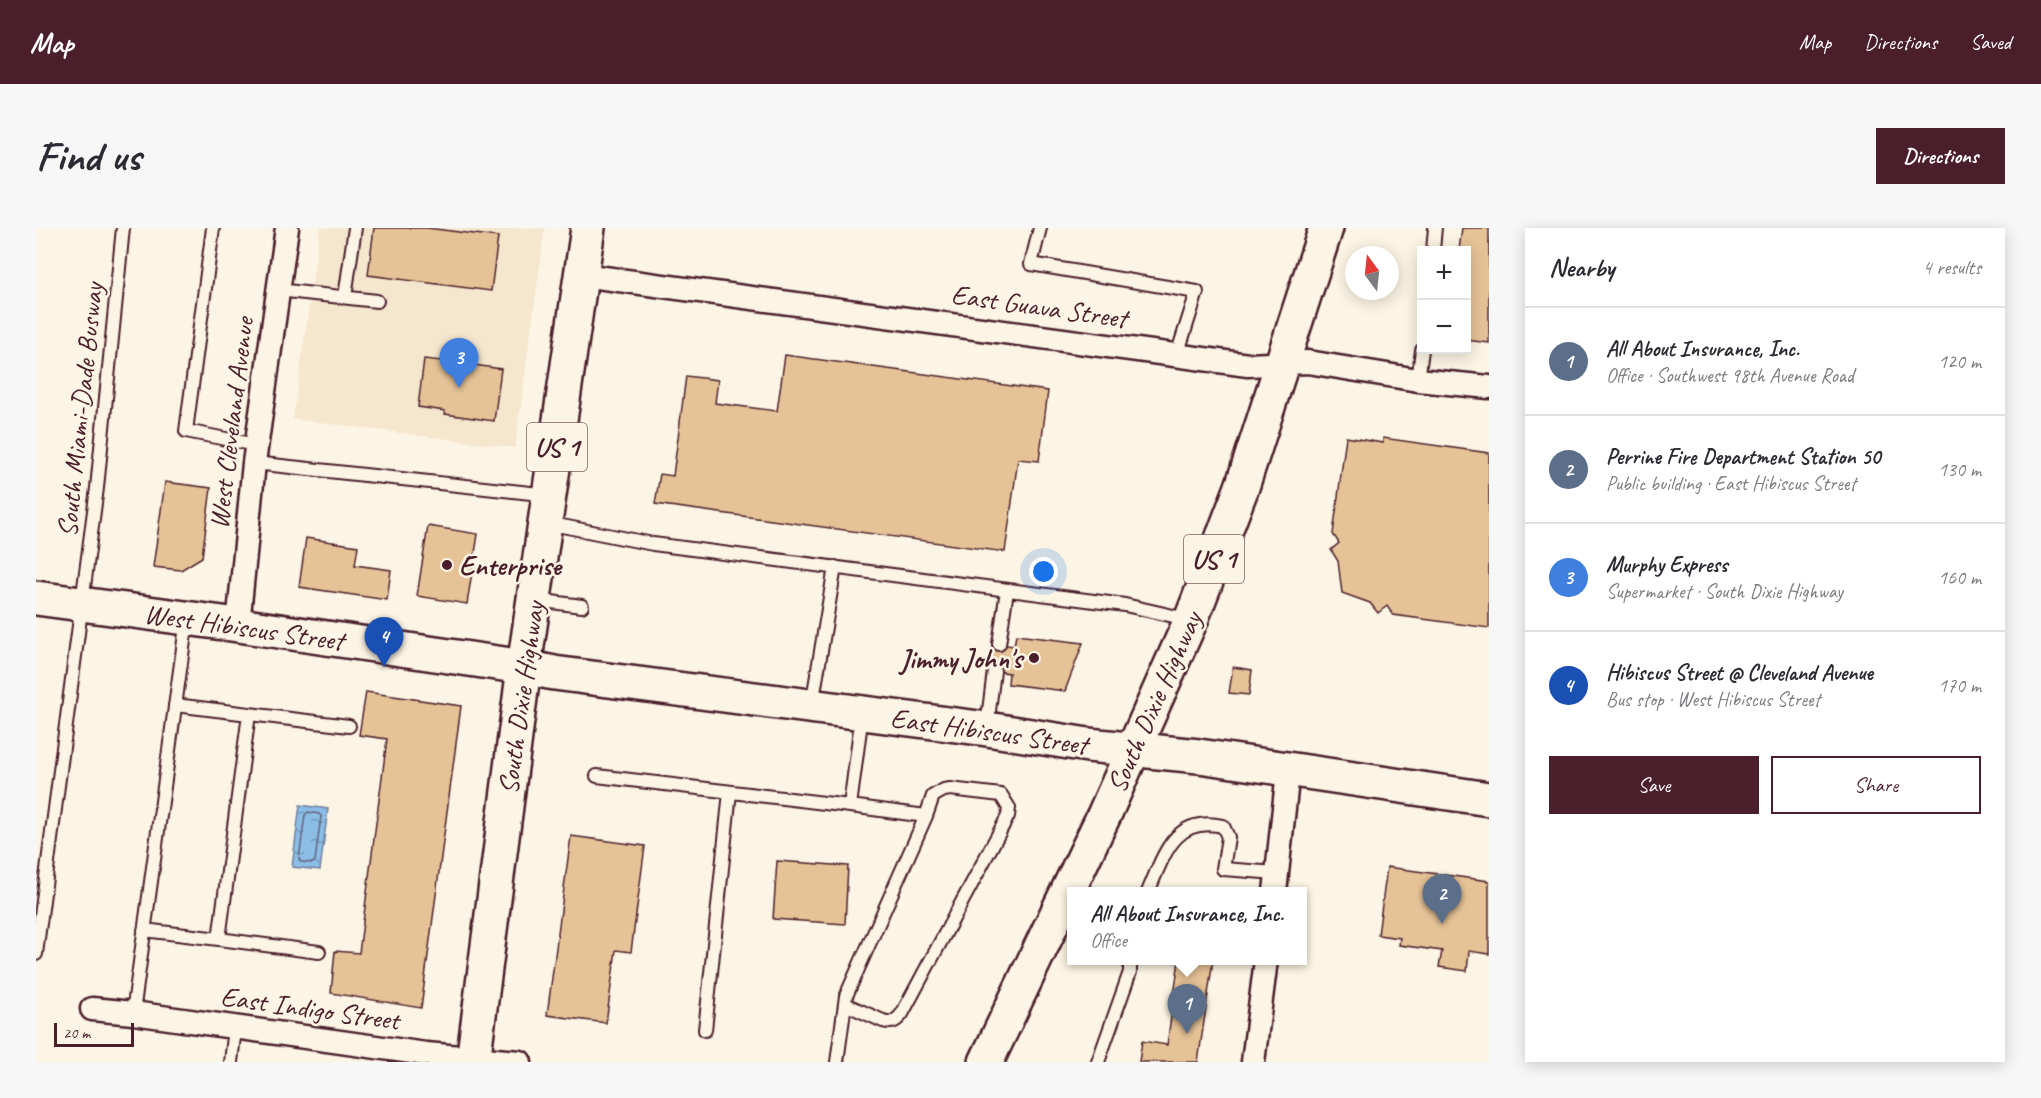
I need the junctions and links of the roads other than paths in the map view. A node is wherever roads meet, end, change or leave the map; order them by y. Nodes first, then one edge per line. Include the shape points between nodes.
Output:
1 (123, 228) edge
2 (213, 228) edge
3 (285, 228) edge
4 (355, 228) edge
5 (588, 228) edge
6 (1040, 228) edge
7 (1326, 228) edge
8 (1435, 228) edge
9 (1433, 246) edge
10 (582, 275) junction
11 (278, 290) junction
12 (345, 297) junction
13 (377, 301) dead end
14 (1421, 354) edge
15 (1178, 355) junction
16 (1282, 364) junction
17 (1418, 380) junction
18 (1489, 387) edge
19 (255, 454) junction
20 (548, 509) junction
21 (835, 567) junction
22 (1007, 590) junction
23 (36, 598) edge
24 (535, 600) junction
25 (82, 605) junction
26 (582, 606) dead end
27 (187, 618) junction
28 (1191, 620) junction
29 (238, 625) junction
30 (999, 644) dead end
31 (524, 667) junction
32 (994, 671) dead end
33 (175, 705) junction
34 (812, 706) junction
35 (249, 714) junction
36 (862, 714) junction
37 (349, 726) dead end
38 (987, 729) junction
39 (1134, 750) junction
40 (1288, 771) junction
41 (597, 776) dead end
42 (730, 792) junction
43 (1489, 799) edge
44 (850, 806) junction
45 (926, 816) junction
46 (1276, 882) edge
47 (1073, 887) edge
48 (1150, 887) edge
49 (1067, 901) edge
50 (144, 930) junction
51 (219, 939) junction
52 (319, 952) dead end
53 (36, 954) edge
54 (1130, 965) edge
55 (1265, 965) edge
56 (845, 1004) junction
57 (92, 1009) dead end
58 (133, 1013) junction
59 (235, 1028) junction
60 (705, 1030) dead end
61 (416, 1057) edge
62 (473, 1060) edge
63 (231, 1062) edge
64 (520, 1062) edge
65 (837, 1062) edge
66 (986, 1062) edge
67 (1098, 1062) edge
68 (1253, 1062) edge

1 - 25 lane, South Miami-Dade Busway
2 - 19 lane via 186,431
3 - 11 street, West Cleveland Avenue
4 - 12 lane
5 - 10 main road, South Dixie Highway / US 1
6 - 15 lane via 1032,264 1197,292
7 - 16 main road, South Dixie Highway / US 1
8 - 9 lane
10 - 15 street, East Guava Street
10 - 20 main road, South Dixie Highway / US 1
11 - 12 lane
11 - 19 street, West Cleveland Avenue
12 - 13 lane
14 - 17 lane
15 - 16 street, East Guava Street via 1248,365
16 - 17 street, East Guava Street via 1308,362
16 - 28 main road, South Dixie Highway / US 1 via 1242,487
17 - 18 street, East Guava Street
19 - 20 lane
19 - 29 street, West Cleveland Avenue
20 - 21 lane via 653,544
20 - 24 main road, South Dixie Highway / US 1
21 - 22 lane
21 - 34 lane
22 - 28 lane via 1125,605
22 - 30 lane
23 - 25 main road, West Hibiscus Street
24 - 26 lane
24 - 31 main road, South Dixie Highway / US 1
25 - 27 main road, West Hibiscus Street
25 - 53 lane, South Miami-Dade Busway
27 - 29 main road, West Hibiscus Street
27 - 33 lane
28 - 39 main road, South Dixie Highway / US 1
29 - 31 main road, West Hibiscus Street
31 - 34 main road, East Hibiscus Street
31 - 62 main road, South Dixie Highway / US 1
32 - 38 lane
33 - 35 lane
33 - 50 lane
34 - 36 main road, East Hibiscus Street
35 - 37 lane
35 - 51 lane
36 - 38 main road, East Hibiscus Street
36 - 44 lane
38 - 39 main road, East Hibiscus Street
39 - 40 main road, East Hibiscus Street
39 - 47 main road, South Dixie Highway / US 1
40 - 43 main road, East Hibiscus Street
40 - 46 street
41 - 42 lane
42 - 44 lane
42 - 60 lane
44 - 45 lane
45 - 56 lane
45 - 56 lane via 933,796 944,789 1001,795 1009,808 902,1014 890,1023
46 - 48 lane via 1223,870 1228,837 1223,826 1209,823 1198,824 1176,837 1167,847
49 - 66 main road, South Dixie Highway / US 1
50 - 51 lane
50 - 58 lane
51 - 52 lane
54 - 67 lane
55 - 68 street
56 - 65 lane
57 - 58 street, East Indigo Street
58 - 59 street, East Indigo Street
59 - 61 street, East Indigo Street
59 - 63 lane
61 - 62 street, East Indigo Street
62 - 64 street, East Indigo Street

